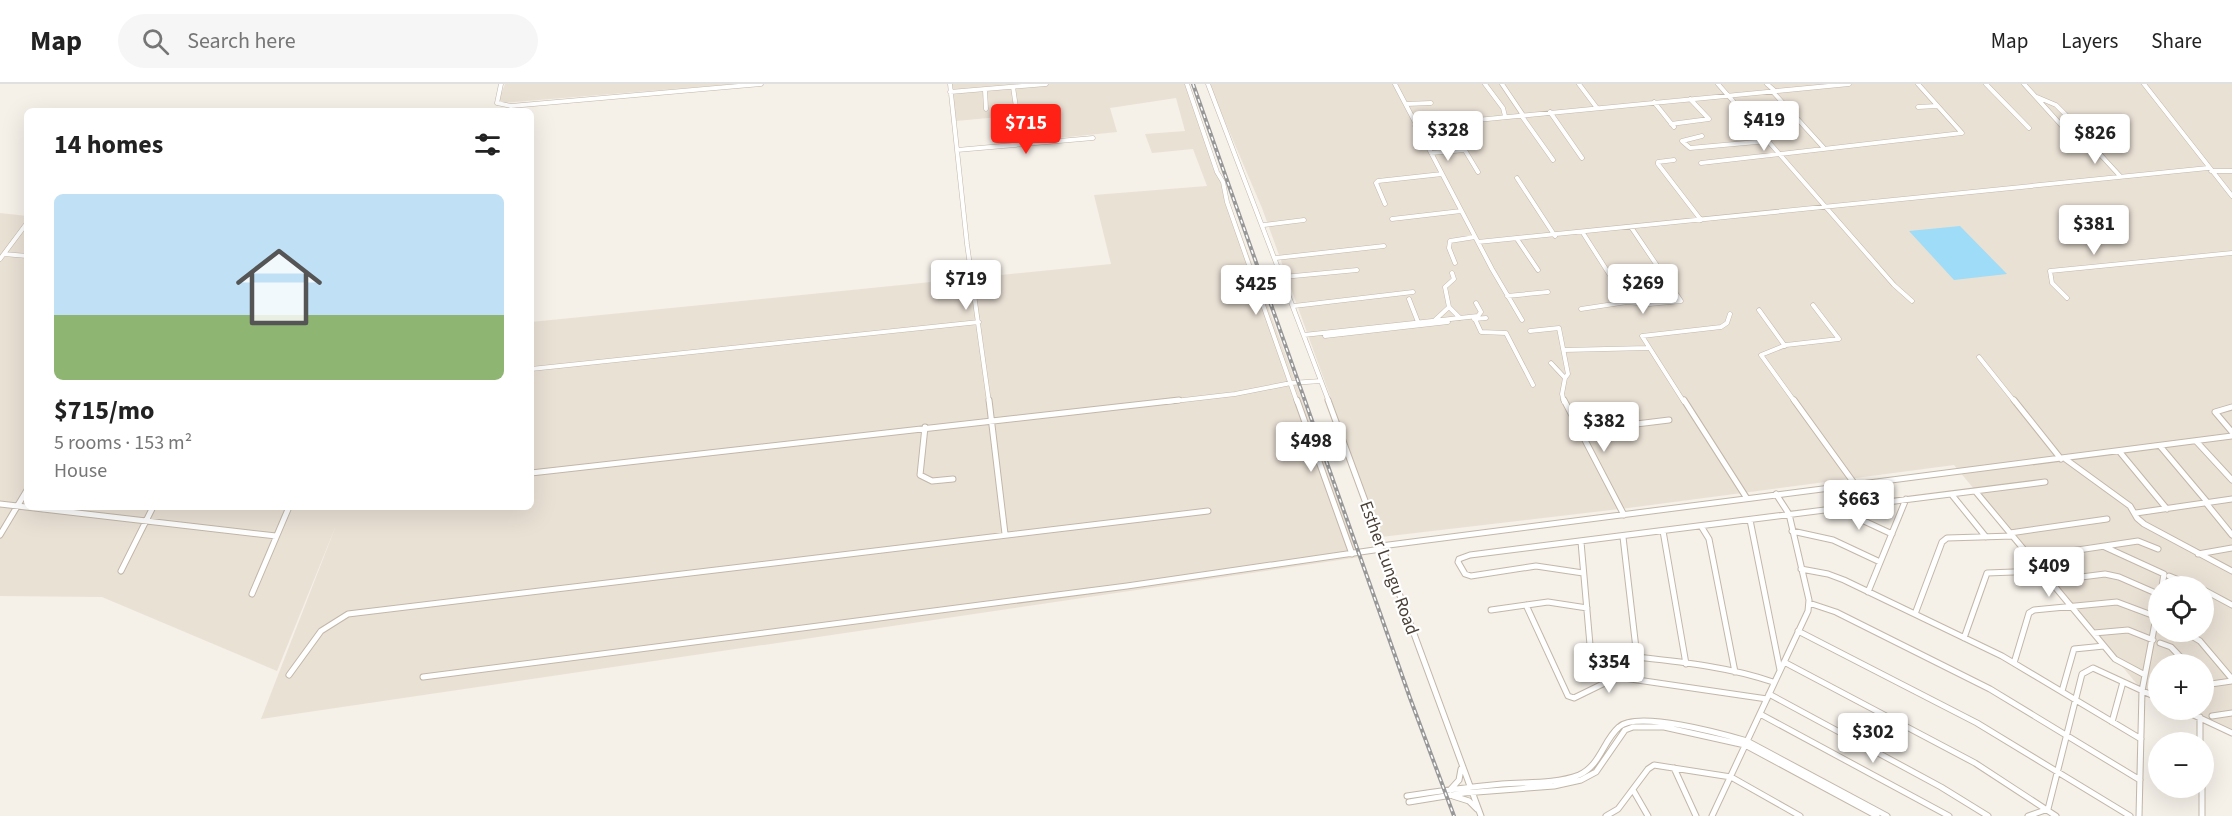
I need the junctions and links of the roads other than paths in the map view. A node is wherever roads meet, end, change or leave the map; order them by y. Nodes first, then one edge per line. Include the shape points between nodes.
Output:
1 (501, 84) edge
2 (675, 84) edge
3 (761, 84) edge
4 (950, 84) edge
5 (1046, 84) edge
6 (1187, 84) edge
7 (1208, 84) edge
8 (1395, 84) edge
9 (1485, 84) edge
10 (1502, 84) edge
11 (1579, 84) edge
12 (1718, 84) edge
13 (1767, 84) edge
14 (1849, 84) edge
15 (1918, 84) edge
16 (1986, 84) edge
17 (2024, 84) edge
18 (2144, 84) edge
19 (1011, 86) edge
20 (985, 90) junction
21 (674, 91) junction
22 (950, 92) junction
23 (1774, 92) junction
24 (1728, 96) junction
25 (2036, 97) junction
26 (1690, 99) junction
27 (1431, 102) dead end
28 (1654, 102) junction
29 (1406, 104) junction
30 (2043, 105) junction
31 (2056, 105) junction
32 (1937, 106) junction
33 (1918, 107) dead end
34 (1598, 108) junction
35 (986, 109) dead end
36 (1550, 112) junction
37 (1017, 114) dead end
38 (1522, 115) junction
39 (1505, 116) junction
40 (1448, 122) junction
41 (2076, 125) dead end
42 (1415, 126) junction
43 (2062, 126) dead end
44 (2029, 128) dead end
45 (1702, 136) dead end
46 (1093, 138) dead end
47 (2081, 140) dead end
48 (1768, 141) junction
49 (1823, 147) junction
50 (957, 150) junction
51 (1464, 150) junction
52 (1431, 153) junction
53 (1780, 153) junction
54 (1582, 158) dead end
55 (1553, 160) dead end
56 (1674, 160) dead end
57 (1701, 163) dead end
58 (2210, 170) junction
59 (2232, 171) edge
60 (1478, 172) dead end
61 (1443, 174) junction
62 (2120, 176) junction
63 (1517, 178) dead end
64 (2232, 196) edge
65 (1385, 204) dead end
66 (1825, 207) junction
67 (1461, 211) junction
68 (1392, 219) dead end
69 (1304, 220) dead end
70 (1701, 220) junction
71 (1264, 225) junction
72 (24, 227) edge
73 (1631, 227) junction
74 (1583, 233) junction
75 (1555, 236) junction
76 (1475, 237) junction
77 (1517, 239) junction
78 (1479, 242) junction
79 (1384, 246) dead end
80 (2232, 253) edge
81 (4, 254) junction
82 (24, 256) edge
83 (1276, 258) junction
84 (0, 259) edge
85 (1455, 263) dead end
86 (1357, 270) dead end
87 (1539, 270) dead end
88 (1452, 273) dead end
89 (1283, 277) junction
90 (1668, 282) junction
91 (1627, 286) dead end
92 (1413, 292) dead end
93 (1548, 292) dead end
94 (1507, 296) junction
95 (2067, 298) dead end
96 (1409, 299) dead end
97 (1912, 301) dead end
98 (1628, 302) junction
99 (1476, 303) dead end
100 (1814, 305) dead end
101 (1294, 306) junction
102 (1449, 307) junction
103 (1581, 309) dead end
104 (1759, 310) dead end
105 (1730, 314) dead end
106 (1460, 318) junction
107 (1486, 318) dead end
108 (1474, 319) junction
109 (1435, 320) junction
110 (1522, 320) dead end
111 (979, 322) junction
112 (1418, 322) junction
113 (1530, 332) dead end
114 (1304, 336) junction
115 (1785, 346) junction
116 (1648, 348) junction
117 (1564, 350) junction
118 (1979, 357) dead end
119 (1551, 363) dead end
120 (534, 369) edge
121 (1565, 378) junction
122 (1321, 381) junction
123 (1291, 383) junction
124 (1533, 384) dead end
125 (2232, 407) edge
126 (990, 420) junction
127 (1669, 420) dead end
128 (925, 428) junction
129 (1579, 431) junction
130 (2232, 434) edge
131 (2196, 441) junction
132 (2160, 446) junction
133 (2119, 451) junction
134 (2062, 459) junction
135 (534, 472) edge
136 (953, 479) dead end
137 (2232, 480) edge
138 (2045, 482) dead end
139 (1854, 483) junction
140 (1976, 492) junction
141 (1776, 494) junction
142 (24, 495) edge
143 (1952, 495) junction
144 (1746, 497) junction
145 (1906, 499) junction
146 (2232, 500) edge
147 (2207, 503) junction
148 (0, 504) edge
149 (17, 506) junction
150 (24, 507) edge
151 (1836, 508) junction
152 (2167, 508) junction
153 (54, 510) edge
154 (151, 510) edge
155 (288, 510) edge
156 (1208, 511) dead end
157 (2137, 512) junction
158 (1789, 514) junction
159 (1624, 515) junction
160 (2107, 519) dead end
161 (146, 520) junction
162 (1750, 520) junction
163 (1701, 526) junction
164 (1663, 531) junction
165 (1792, 531) junction
166 (1005, 534) junction
167 (1892, 534) junction
168 (0, 535) edge
169 (2012, 535) junction
170 (2232, 535) edge
171 (276, 536) junction
172 (1623, 537) junction
173 (1986, 537) junction
174 (1581, 542) junction
175 (2104, 546) junction
176 (1381, 547) junction
177 (2232, 548) edge
178 (2158, 549) dead end
179 (1352, 554) junction
180 (2198, 554) junction
181 (2031, 557) junction
182 (1881, 562) junction
183 (1801, 569) junction
184 (121, 571) dead end
185 (2042, 571) junction
186 (2232, 572) edge
187 (1583, 573) junction
188 (2164, 576) edge
189 (2050, 581) junction
190 (2148, 590) edge
191 (1868, 592) junction
192 (252, 594) dead end
193 (2214, 595) edge
194 (1809, 603) junction
195 (1526, 605) junction
196 (2232, 605) edge
197 (1587, 608) junction
198 (2073, 608) junction
199 (1491, 610) dead end
200 (1916, 614) junction
201 (2148, 614) edge
202 (1798, 631) junction
203 (2094, 633) junction
204 (1964, 638) junction
205 (2148, 638) edge
206 (2153, 642) edge
207 (2202, 642) edge
208 (2160, 643) dead end
209 (2104, 646) junction
210 (2178, 654) edge
211 (1637, 657) junction
212 (1784, 662) junction
213 (2014, 663) junction
214 (1686, 664) junction
215 (1780, 670) junction
216 (1735, 672) junction
217 (289, 675) dead end
218 (2145, 675) junction
219 (423, 677) dead end
220 (2232, 680) edge
221 (1773, 682) junction
222 (2122, 682) junction
223 (2214, 683) edge
224 (2062, 691) junction
225 (2142, 691) junction
226 (2148, 694) edge
227 (1768, 697) junction
228 (2075, 701) junction
229 (2232, 713) edge
230 (1760, 714) junction
231 (2214, 716) edge
232 (2206, 720) edge
233 (2112, 722) junction
234 (2232, 732) edge
235 (2067, 734) junction
236 (2141, 739) junction
237 (1746, 743) junction
238 (1461, 766) junction
239 (1674, 768) junction
240 (2057, 772) junction
241 (1731, 777) junction
242 (2140, 780) junction
243 (1471, 790) junction
244 (1633, 790) junction
245 (1450, 792) junction
246 (2202, 798) edge
247 (1408, 799) dead end
248 (2046, 810) junction
249 (1480, 815) edge
250 (1606, 816) edge
251 (1648, 816) edge
252 (1696, 816) edge
253 (1712, 816) edge
254 (1800, 816) edge
255 (1877, 816) edge
256 (1887, 816) edge
257 (1948, 816) edge
258 (1988, 816) edge
259 (2028, 816) edge
260 (2056, 816) edge
261 (2130, 816) edge
262 (2139, 816) edge
263 (2202, 816) edge

1 - 21 street via 496,101 505,106
2 - 21 street
3 - 21 street
4 - 22 street
5 - 19 street
6 - 123 street
7 - 71 street, Esther Lungu Road
8 - 29 street
9 - 39 street
10 - 38 street
11 - 34 street
12 - 24 street
13 - 23 street
14 - 23 street
15 - 32 street
16 - 44 street
17 - 25 street
18 - 58 street
19 - 20 street
19 - 37 street
20 - 22 street
20 - 35 street
22 - 50 street
23 - 24 street
23 - 49 street
24 - 26 street
24 - 48 street
25 - 30 street
25 - 31 street
26 - 28 street
26 - 28 street via 1710,119 1673,126
27 - 29 street
28 - 34 street
29 - 42 street
30 - 31 street
30 - 43 street
31 - 41 street
32 - 33 street
32 - 49 street via 1962,133
34 - 36 street
36 - 38 street
36 - 54 street
38 - 39 street
38 - 55 street
39 - 40 street
40 - 42 street
40 - 51 street
42 - 52 street
45 - 48 street via 1682,141 1690,148
46 - 50 street
47 - 62 street
48 - 53 street
49 - 53 street
50 - 111 street
51 - 52 street
51 - 60 street
52 - 61 street
53 - 57 street
53 - 66 street
56 - 70 street via 1658,164
58 - 59 street
58 - 62 street
58 - 64 street
61 - 65 street via 1378,181
61 - 67 street
62 - 66 street
63 - 75 street
66 - 70 street
66 - 97 street
67 - 68 street
67 - 76 street
69 - 71 street
70 - 73 street
71 - 83 street, Esther Lungu Road
72 - 81 street
73 - 74 street
73 - 90 street
74 - 75 street
74 - 98 street
75 - 77 street
76 - 78 street
76 - 85 street via 1449,241
77 - 78 street
77 - 87 street
78 - 94 street
79 - 83 street
80 - 95 street via 2050,271 2052,283
81 - 82 street
81 - 84 street
83 - 89 street, Esther Lungu Road
86 - 89 street
88 - 102 street via 1454,279 1445,287
89 - 101 street, Esther Lungu Road
90 - 91 street
90 - 98 street via 1681,301
92 - 101 street
93 - 94 street
94 - 110 street
96 - 112 street
98 - 103 street
99 - 106 street via 1480,315
100 - 115 street via 1839,339
101 - 114 street, Esther Lungu Road
102 - 106 street
102 - 109 street
104 - 115 street
105 - 116 street via 1721,327 1642,336
106 - 109 street
107 - 108 street
108 - 114 street
108 - 124 street via 1481,332 1508,335
109 - 112 street
111 - 120 street
111 - 126 street
112 - 114 street
113 - 117 street via 1559,328
114 - 122 street, Esther Lungu Road
115 - 139 street via 1761,355
116 - 117 street
116 - 144 street
117 - 121 street via 1568,374
118 - 134 street
119 - 121 street
121 - 129 street via 1564,402
122 - 123 street
122 - 176 street, Esther Lungu Road
123 - 126 street via 1235,394
123 - 179 street
125 - 130 street via 2215,412
126 - 128 street
126 - 166 street
127 - 129 street
128 - 135 street
128 - 136 street via 920,475 932,481
129 - 159 street
130 - 131 street
131 - 132 street
131 - 137 street
132 - 133 street
132 - 147 street
133 - 134 street
133 - 152 street
134 - 139 street
134 - 157 street
138 - 140 street
139 - 141 street
140 - 143 street
140 - 169 street
141 - 144 street
141 - 158 street
142 - 149 street
143 - 145 street
143 - 173 street
144 - 159 street
145 - 151 street
145 - 167 street
146 - 147 street
147 - 152 street
147 - 170 street
148 - 149 street
149 - 150 street
149 - 168 street
151 - 158 street
151 - 167 street
152 - 157 street
153 - 161 street
154 - 161 street
155 - 171 street
156 - 166 street
157 - 180 street via 2137,518 2144,524
158 - 162 street
158 - 165 street
159 - 176 street
160 - 169 street
161 - 171 street
161 - 184 street
162 - 163 street
162 - 215 street
163 - 164 street
163 - 216 street via 1709,539
164 - 172 street
164 - 214 street
165 - 182 street via 1833,540
165 - 183 street
166 - 217 street via 348,614 316,637
167 - 182 street
169 - 173 street
169 - 181 street
171 - 192 street
172 - 174 street
172 - 211 street
173 - 200 street via 1953,537 1942,542
174 - 187 street
174 - 187 street via 1470,555 1458,562 1465,574 1471,576 1536,566
175 - 178 street via 2138,542
175 - 181 street
175 - 188 street
176 - 179 street
176 - 238 street, Esther Lungu Road
177 - 180 street
179 - 219 street
180 - 186 street
181 - 185 street
182 - 191 street
183 - 191 street via 1828,574
183 - 194 street
185 - 189 street
185 - 204 street via 1988,573
187 - 197 street
189 - 190 street via 2105,574
189 - 198 street
191 - 200 street
193 - 196 street
194 - 202 street
194 - 235 street via 1836,612 1990,689
195 - 197 street via 1557,602
195 - 199 street
195 - 227 street via 1568,696 1574,698 1617,677
197 - 211 street via 1591,651 1603,657
198 - 201 street via 2117,602
198 - 203 street
198 - 213 street via 2031,611
200 - 204 street
202 - 212 street
202 - 240 street via 1977,723
203 - 205 street via 2128,630
203 - 209 street
204 - 213 street
206 - 218 street
207 - 220 street
208 - 210 street
209 - 218 street via 2115,659
209 - 224 street via 2074,649
211 - 214 street
212 - 215 street
212 - 248 street via 1975,763
213 - 224 street
214 - 216 street
215 - 221 street
216 - 221 street
218 - 225 street
220 - 223 street
221 - 227 street
222 - 225 street
222 - 228 street via 2093,668 2087,669
222 - 233 street
224 - 228 street
225 - 226 street
225 - 236 street
227 - 230 street
227 - 258 street via 1941,787
228 - 233 street
228 - 235 street
229 - 231 street
230 - 237 street
230 - 257 street
232 - 234 street
233 - 236 street
235 - 240 street
235 - 242 street
236 - 242 street
237 - 241 street
237 - 243 street via 1637,725 1623,731 1600,767 1585,779 1565,784
237 - 255 street
237 - 256 street
238 - 243 street, Esther Lungu Road
238 - 245 street via 1459,780
239 - 241 street
239 - 244 street via 1650,767
239 - 252 street
240 - 248 street
240 - 261 street
241 - 253 street
241 - 254 street
242 - 262 street
243 - 245 street
243 - 249 street, Esther Lungu Road
244 - 250 street via 1618,809
244 - 251 street
245 - 247 street
245 - 249 street via 1468,801
246 - 263 street
248 - 259 street
248 - 260 street

